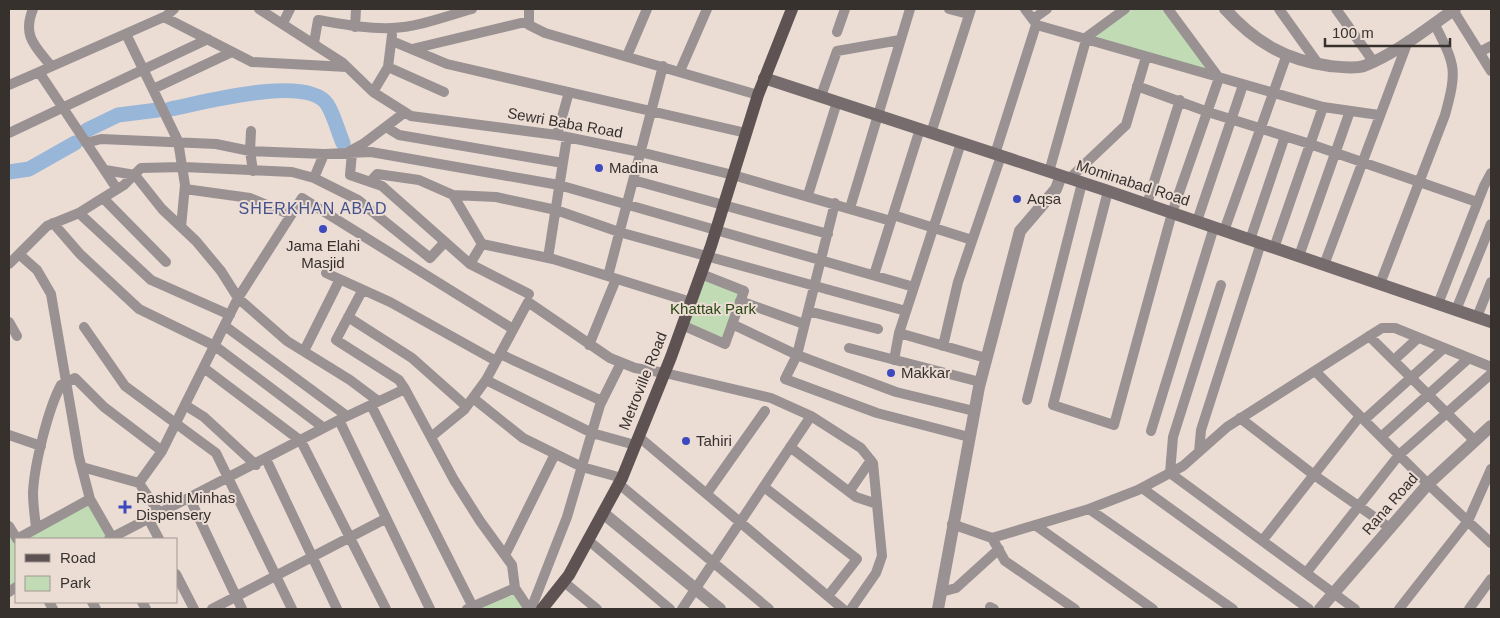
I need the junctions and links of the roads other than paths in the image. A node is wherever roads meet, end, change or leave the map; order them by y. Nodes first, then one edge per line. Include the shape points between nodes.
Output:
1 (33, 9) edge
2 (174, 9) edge
3 (259, 9) edge
4 (290, 9) edge
5 (356, 9) edge
6 (472, 9) edge
7 (529, 9) edge
8 (647, 9) edge
9 (707, 9) edge
10 (792, 9) edge
11 (845, 9) edge
12 (910, 9) edge
13 (950, 9) edge
14 (1024, 9) edge
15 (1047, 9) edge
16 (1125, 9) edge
17 (1168, 9) edge
18 (1225, 9) edge
19 (1279, 9) edge
20 (1336, 9) edge
21 (1454, 9) edge
22 (970, 12) edge
23 (164, 17) junction
24 (529, 21) junction
25 (1035, 22) junction
26 (283, 23) junction
27 (1434, 23) junction
28 (355, 27) junction
29 (392, 28) junction
30 (837, 32) dead end
31 (126, 34) junction
32 (208, 39) junction
33 (1085, 39) junction
34 (900, 40) junction
35 (392, 41) junction
36 (1408, 41) junction
37 (314, 43) junction
38 (1491, 46) edge
39 (412, 49) junction
40 (232, 52) junction
41 (1480, 52) junction
42 (627, 56) junction
43 (1146, 57) junction
44 (1286, 57) junction
45 (1373, 61) junction
46 (1319, 64) junction
47 (51, 66) junction
48 (663, 66) junction
49 (347, 67) junction
50 (388, 67) junction
51 (144, 69) junction
52 (1491, 70) edge
53 (680, 71) junction
54 (38, 72) junction
55 (764, 78) junction
56 (1219, 78) junction
57 (9, 85) edge
58 (1243, 85) junction
59 (1137, 86) junction
60 (153, 89) junction
61 (373, 92) junction
62 (444, 92) dead end
63 (569, 92) junction
64 (1273, 94) junction
65 (758, 95) junction
66 (821, 96) junction
67 (1180, 100) junction
68 (837, 102) junction
69 (1323, 107) junction
70 (62, 108) junction
71 (651, 111) junction
72 (1350, 111) junction
73 (1208, 112) junction
74 (404, 113) junction
75 (877, 115) junction
76 (1380, 116) junction
77 (1232, 120) junction
78 (386, 126) junction
79 (1261, 128) junction
80 (251, 131) dead end
81 (926, 131) junction
82 (9, 133) edge
83 (746, 133) junction
84 (562, 136) junction
85 (1285, 136) junction
86 (178, 141) junction
87 (86, 143) junction
88 (962, 143) junction
89 (1310, 144) junction
90 (250, 150) junction
91 (640, 152) junction
92 (348, 153) junction
93 (1334, 153) junction
94 (324, 154) junction
95 (998, 155) junction
96 (563, 163) junction
97 (1362, 163) junction
98 (183, 167) junction
99 (105, 170) junction
100 (253, 171) junction
101 (1491, 173) edge
102 (135, 175) junction
103 (733, 175) junction
104 (1060, 176) junction
105 (314, 178) junction
106 (633, 180) junction
107 (370, 182) junction
108 (1419, 182) junction
109 (1082, 183) junction
110 (560, 184) junction
111 (117, 189) junction
112 (185, 189) junction
113 (1108, 191) junction
114 (453, 195) junction
115 (808, 195) junction
116 (103, 198) junction
117 (1477, 202) junction
118 (835, 203) junction
119 (1147, 204) junction
120 (626, 205) junction
121 (724, 205) junction
122 (850, 208) junction
123 (556, 210) junction
124 (79, 213) junction
125 (1172, 213) junction
126 (291, 215) junction
127 (892, 218) junction
128 (1197, 221) junction
129 (53, 223) junction
130 (1491, 224) edge
131 (181, 227) junction
132 (933, 227) junction
133 (1219, 229) junction
134 (716, 230) junction
135 (619, 232) junction
136 (828, 234) junction
137 (972, 240) junction
138 (445, 242) junction
139 (1256, 242) junction
140 (482, 244) junction
141 (1274, 248) junction
142 (20, 255) junction
143 (707, 256) junction
144 (1299, 256) junction
145 (548, 258) junction
146 (821, 260) junction
147 (166, 262) dead end
148 (9, 264) edge
149 (470, 264) junction
150 (1324, 265) junction
151 (326, 273) dead end
152 (701, 274) junction
153 (874, 276) junction
154 (612, 277) junction
155 (339, 281) junction
156 (1491, 282) edge
157 (1380, 284) junction
158 (1221, 285) dead end
159 (914, 287) junction
160 (814, 288) junction
161 (362, 291) junction
162 (529, 294) dead end
163 (238, 298) junction
164 (691, 302) junction
165 (740, 302) junction
166 (1438, 304) junction
167 (1456, 310) junction
168 (808, 311) junction
169 (906, 312) junction
170 (230, 315) junction
171 (348, 316) junction
172 (1477, 317) junction
173 (9, 322) edge
174 (1491, 322) edge
175 (732, 324) junction
176 (804, 324) junction
177 (682, 325) junction
178 (225, 326) junction
179 (84, 327) dead end
180 (513, 329) junction
181 (878, 329) dead end
182 (899, 333) junction
183 (17, 336) dead end
184 (1369, 336) junction
185 (1418, 338) junction
186 (589, 345) junction
187 (215, 346) junction
188 (942, 346) junction
189 (849, 348) dead end
190 (1444, 348) junction
191 (304, 352) junction
192 (796, 355) junction
193 (498, 358) junction
194 (986, 358) junction
195 (1469, 358) junction
196 (894, 360) junction
197 (1394, 360) junction
198 (622, 363) junction
199 (1491, 366) edge
200 (204, 368) junction
201 (1315, 371) junction
202 (665, 373) junction
203 (1491, 374) edge
204 (1410, 378) junction
205 (486, 380) junction
206 (67, 382) junction
207 (980, 382) junction
208 (405, 389) junction
209 (1428, 395) junction
210 (1027, 400) dead end
211 (602, 401) junction
212 (470, 402) junction
213 (375, 403) junction
214 (186, 405) junction
215 (765, 410) dead end
216 (974, 411) junction
217 (1446, 413) junction
218 (811, 416) junction
219 (343, 418) junction
220 (1240, 418) junction
221 (1362, 418) junction
222 (177, 423) junction
223 (324, 428) junction
224 (1151, 430) dead end
225 (1489, 431) edge
226 (592, 434) junction
227 (9, 436) edge
228 (431, 437) junction
229 (969, 437) junction
230 (1381, 437) junction
231 (301, 441) junction
232 (637, 441) junction
233 (1475, 441) junction
234 (41, 446) junction
235 (790, 447) junction
236 (162, 451) junction
237 (1198, 452) junction
238 (554, 454) junction
239 (1399, 455) junction
240 (266, 459) junction
241 (871, 460) junction
242 (256, 465) junction
243 (82, 467) junction
244 (582, 467) junction
245 (1491, 469) edge
246 (1170, 473) junction
247 (1314, 475) junction
248 (230, 478) junction
249 (620, 481) junction
250 (139, 484) junction
251 (1428, 484) junction
252 (764, 487) junction
253 (1142, 488) junction
254 (849, 492) junction
255 (707, 493) junction
256 (90, 499) junction
257 (190, 499) junction
258 (877, 504) junction
259 (1359, 506) junction
260 (1089, 509) junction
261 (603, 513) junction
262 (160, 514) junction
263 (385, 519) junction
264 (149, 520) junction
265 (741, 521) junction
266 (1468, 521) junction
267 (952, 524) junction
268 (1035, 525) junction
269 (9, 526) edge
270 (36, 528) junction
271 (1390, 528) junction
272 (350, 537) junction
273 (16, 538) edge
274 (19, 538) edge
275 (110, 538) edge
276 (113, 538) edge
277 (158, 538) edge
278 (992, 538) junction
279 (588, 540) junction
280 (1262, 541) junction
281 (1491, 543) edge
282 (998, 549) junction
283 (505, 555) junction
284 (312, 557) junction
285 (713, 564) junction
286 (1306, 573) junction
287 (276, 576) junction
288 (178, 578) edge
289 (1491, 579) edge
290 (564, 582) junction
291 (515, 588) junction
292 (696, 590) junction
293 (941, 592) junction
294 (1333, 594) junction
295 (828, 596) junction
296 (237, 597) junction
297 (470, 608) edge
298 (194, 609) edge
299 (212, 609) edge
300 (242, 609) edge
301 (292, 609) edge
302 (337, 609) edge
303 (386, 609) edge
304 (430, 609) edge
305 (530, 609) edge
306 (542, 609) edge
307 (597, 609) edge
308 (670, 609) edge
309 (682, 609) edge
310 (720, 609) edge
311 (769, 609) edge
312 (843, 609) edge
313 (851, 609) edge
314 (938, 609) edge
315 (990, 609) edge
316 (994, 609) edge
317 (1075, 609) edge
318 (1152, 609) edge
319 (1232, 609) edge
320 (1309, 609) edge
321 (1320, 609) edge
322 (1355, 609) edge
323 (1399, 609) edge
324 (1468, 609) edge

1 - 47 street via 27,25 28,34
2 - 23 street
3 - 26 street, Sewri Baba Road
4 - 26 street
5 - 28 street
6 - 29 street
7 - 24 street
8 - 42 street
9 - 53 street
10 - 55 main road, Metroville Road
11 - 30 street
12 - 34 street
13 - 22 street
14 - 25 street
15 - 25 street
16 - 33 street
17 - 56 street
18 - 44 street via 1245,31
19 - 46 street
20 - 45 street
21 - 27 street
21 - 41 street
22 - 81 street
23 - 31 street
23 - 32 street
24 - 39 street
24 - 42 street via 529,25 546,34
25 - 33 street
25 - 95 street
26 - 37 street, Sewri Baba Road
27 - 36 street
27 - 108 street via 1453,61 1452,88
28 - 29 street
28 - 37 street via 318,20
29 - 35 street
31 - 47 street
31 - 51 street
32 - 40 street
32 - 51 street
33 - 43 street
33 - 104 street
34 - 66 street via 837,51
34 - 75 street
35 - 39 street
35 - 50 street
36 - 45 street
36 - 76 street
37 - 49 street, Sewri Baba Road
38 - 41 street
39 - 63 street via 447,64
40 - 49 street via 252,62
40 - 60 street
41 - 52 street
42 - 48 street
43 - 56 street
43 - 59 street
44 - 46 street
44 - 64 street
45 - 46 street via 1362,66
47 - 54 street
48 - 53 street
48 - 71 street
49 - 61 street, Sewri Baba Road
50 - 61 street
50 - 62 street
51 - 60 street
51 - 70 street
53 - 65 street
54 - 57 street
54 - 70 street
55 - 65 main road, Metroville Road
55 - 66 main road, Mominabad Road
56 - 58 street
56 - 73 street
58 - 64 street
58 - 77 street
59 - 67 street
59 - 104 street via 1126,125
60 - 86 street
61 - 74 street, Sewri Baba Road
63 - 71 street
63 - 84 street
64 - 69 street
64 - 79 street
65 - 83 main road, Metroville Road
66 - 68 main road, Mominabad Road
67 - 73 street
67 - 119 street
68 - 75 main road, Mominabad Road
68 - 115 street
69 - 72 street
69 - 89 street
70 - 82 street
70 - 87 street
71 - 83 street
71 - 91 street
72 - 76 street
72 - 93 street
73 - 77 street
73 - 125 street
74 - 78 street
74 - 84 street, Sewri Baba Road
75 - 81 main road, Mominabad Road
75 - 122 street
76 - 97 street
77 - 79 street
77 - 128 street
78 - 92 street
78 - 96 street via 399,135
79 - 85 street
79 - 133 street
80 - 90 street
81 - 88 main road, Mominabad Road
81 - 127 street
83 - 103 main road, Metroville Road
84 - 91 street, Sewri Baba Road
84 - 96 street
85 - 89 street
85 - 139 street
86 - 87 street via 101,139
86 - 90 street
86 - 98 street
87 - 99 street
88 - 95 main road, Mominabad Road
88 - 132 street
89 - 93 street
89 - 141 street
90 - 94 street
90 - 100 street
91 - 103 street, Sewri Baba Road
91 - 106 street
92 - 94 street
92 - 107 street via 350,175
92 - 110 street via 371,152
93 - 97 street
93 - 144 street
94 - 105 street
95 - 104 main road, Mominabad Road
95 - 137 street
96 - 110 street
97 - 108 street
97 - 150 street
98 - 100 street
98 - 102 street via 140,168
98 - 112 street
99 - 102 street
99 - 111 street
100 - 105 street via 292,172
101 - 117 street
102 - 111 street
102 - 131 street
103 - 115 street, Sewri Baba Road
103 - 121 main road, Metroville Road
104 - 109 main road, Mominabad Road
104 - 194 street via 1056,189 1020,231
105 - 138 street via 358,200 430,258
106 - 120 street
106 - 121 street
107 - 114 street via 377,174 419,180
107 - 138 street via 382,186
108 - 117 street
108 - 157 street
109 - 113 main road, Mominabad Road
109 - 210 street
110 - 120 street
110 - 123 street
111 - 116 street
112 - 126 street via 250,198
112 - 131 street
113 - 119 main road, Mominabad Road
113 - 125 street via 1053,405 1114,425
114 - 123 street via 496,197
114 - 140 street
115 - 118 street, Sewri Baba Road
116 - 124 street
116 - 147 street
117 - 166 street
118 - 122 street, Sewri Baba Road
118 - 136 street
119 - 125 main road, Mominabad Road
120 - 134 street
120 - 135 street
121 - 134 main road, Metroville Road
121 - 136 street
122 - 127 street, Sewri Baba Road
123 - 135 street
123 - 145 street
124 - 129 street
124 - 170 street via 151,280
125 - 128 main road, Mominabad Road
126 - 163 street
126 - 180 street via 302,198
127 - 132 street, Sewri Baba Road
127 - 153 street
128 - 133 main road, Mominabad Road
129 - 142 street via 34,237
129 - 187 street via 80,254 139,309
130 - 167 street
131 - 163 street via 221,272
132 - 137 street, Sewri Baba Road
132 - 159 street
133 - 139 main road, Mominabad Road
133 - 224 street
134 - 143 main road, Metroville Road
134 - 146 street
135 - 143 street
135 - 154 street
136 - 146 street
137 - 188 street
138 - 149 street
139 - 141 main road, Mominabad Road
139 - 237 street via 1201,430
140 - 145 street
140 - 149 street
141 - 144 main road, Mominabad Road
142 - 148 street
142 - 206 street via 37,270 51,294
143 - 152 main road, Metroville Road
143 - 160 street
144 - 150 main road, Mominabad Road
145 - 154 street
146 - 153 street
146 - 160 street
149 - 162 street
150 - 157 main road, Mominabad Road
151 - 155 street
152 - 164 main road, Metroville Road
152 - 165 street via 744,291
153 - 159 street
154 - 164 street
154 - 186 street
155 - 161 street
155 - 191 street
156 - 172 street
157 - 166 main road, Mominabad Road
158 - 246 street via 1172,437
159 - 169 street
160 - 168 street
160 - 169 street
161 - 171 street
161 - 193 street via 390,302
163 - 170 street
163 - 191 street
164 - 177 main road, Metroville Road
165 - 175 street
165 - 176 street
166 - 167 main road, Mominabad Road
167 - 172 main road, Mominabad Road
168 - 176 street
168 - 181 street
169 - 182 street
170 - 178 street
171 - 208 street via 336,340 399,380
171 - 212 street via 412,358
172 - 174 main road, Mominabad Road
173 - 183 street
175 - 177 street via 725,344
175 - 192 street
176 - 192 street
177 - 202 main road, Metroville Road
178 - 187 street
178 - 219 street
179 - 222 street via 125,386
180 - 186 street via 528,302
180 - 193 street
182 - 188 street
182 - 196 street
184 - 185 street via 1382,328 1395,328
184 - 197 street
184 - 201 street
185 - 190 street
185 - 197 street
186 - 198 street
187 - 200 street
187 - 223 street
188 - 194 street
189 - 196 street
190 - 195 street
190 - 204 street
191 - 213 street via 350,380
192 - 216 street via 896,392
192 - 229 street via 785,379 877,413
193 - 205 street
193 - 211 street
194 - 207 street
195 - 199 street
195 - 209 street
196 - 207 street
197 - 204 street
198 - 202 street
198 - 211 street
200 - 214 street
200 - 231 street
201 - 220 street
201 - 221 street
202 - 218 street via 771,398
202 - 232 main road, Metroville Road
203 - 217 street
204 - 209 street
204 - 221 street
205 - 212 street
205 - 226 street
206 - 234 street via 58,391
206 - 236 street via 75,378 104,407
206 - 243 street
207 - 216 street
208 - 213 street
208 - 228 street
209 - 217 street
209 - 230 street
211 - 226 street
212 - 228 street
212 - 238 street via 523,438
213 - 219 street
213 - 297 street
214 - 222 street
214 - 242 street
215 - 255 street
216 - 229 street
217 - 233 street
217 - 239 street
218 - 235 street
218 - 241 street via 861,448
219 - 223 street
219 - 263 street
220 - 237 street
220 - 247 street
221 - 230 street
221 - 247 street
222 - 236 street
222 - 248 street via 216,453
223 - 231 street
225 - 233 street, Rana Road
226 - 232 street
226 - 244 street
227 - 234 street
228 - 283 street via 454,480
229 - 267 street
230 - 239 street
231 - 240 street
231 - 272 street
232 - 249 main road, Metroville Road
232 - 255 street
233 - 251 street, Rana Road
234 - 270 street via 33,494
235 - 252 street
235 - 254 street
236 - 250 street
237 - 246 street
238 - 244 street
238 - 283 street
239 - 251 street
239 - 259 street
240 - 242 street
240 - 284 street
241 - 254 street
241 - 258 street
242 - 248 street
243 - 250 street
243 - 256 street
244 - 249 street
244 - 305 street via 567,517
245 - 266 street
246 - 253 street
246 - 280 street
247 - 259 street
247 - 280 street
248 - 257 street
248 - 287 street
249 - 261 main road, Metroville Road
249 - 285 street
250 - 262 street
251 - 266 street
251 - 271 street, Rana Road
252 - 265 street
252 - 295 street via 857,558
253 - 260 street
253 - 320 street
254 - 258 street
255 - 265 street
256 - 270 street
256 - 275 street
257 - 262 street
257 - 296 street
258 - 313 street via 882,556 876,573
259 - 271 street
259 - 286 street
260 - 268 street
260 - 319 street
261 - 279 main road, Metroville Road
261 - 292 street
262 - 264 street
263 - 272 street
263 - 304 street
264 - 276 street
264 - 277 street
265 - 285 street
265 - 295 street
266 - 281 street
266 - 323 street
267 - 278 street
267 - 293 street
268 - 278 street
268 - 318 street
269 - 273 street
270 - 274 street
271 - 294 street, Rana Road
272 - 284 street
272 - 303 street
278 - 282 street
279 - 290 main road, Metroville Road
279 - 308 street
280 - 286 street
282 - 293 street via 956,588
282 - 317 street via 1005,561
283 - 291 street via 512,565
284 - 287 street
284 - 302 street
285 - 292 street
285 - 311 street
286 - 294 street
287 - 296 street
287 - 301 street
288 - 298 street
289 - 324 street
290 - 306 main road, Metroville Road
290 - 307 street
291 - 297 street
291 - 305 street
292 - 309 street
292 - 310 street
293 - 314 street
294 - 321 street, Rana Road
294 - 322 street
295 - 312 street
296 - 299 street
296 - 300 street
315 - 316 street

